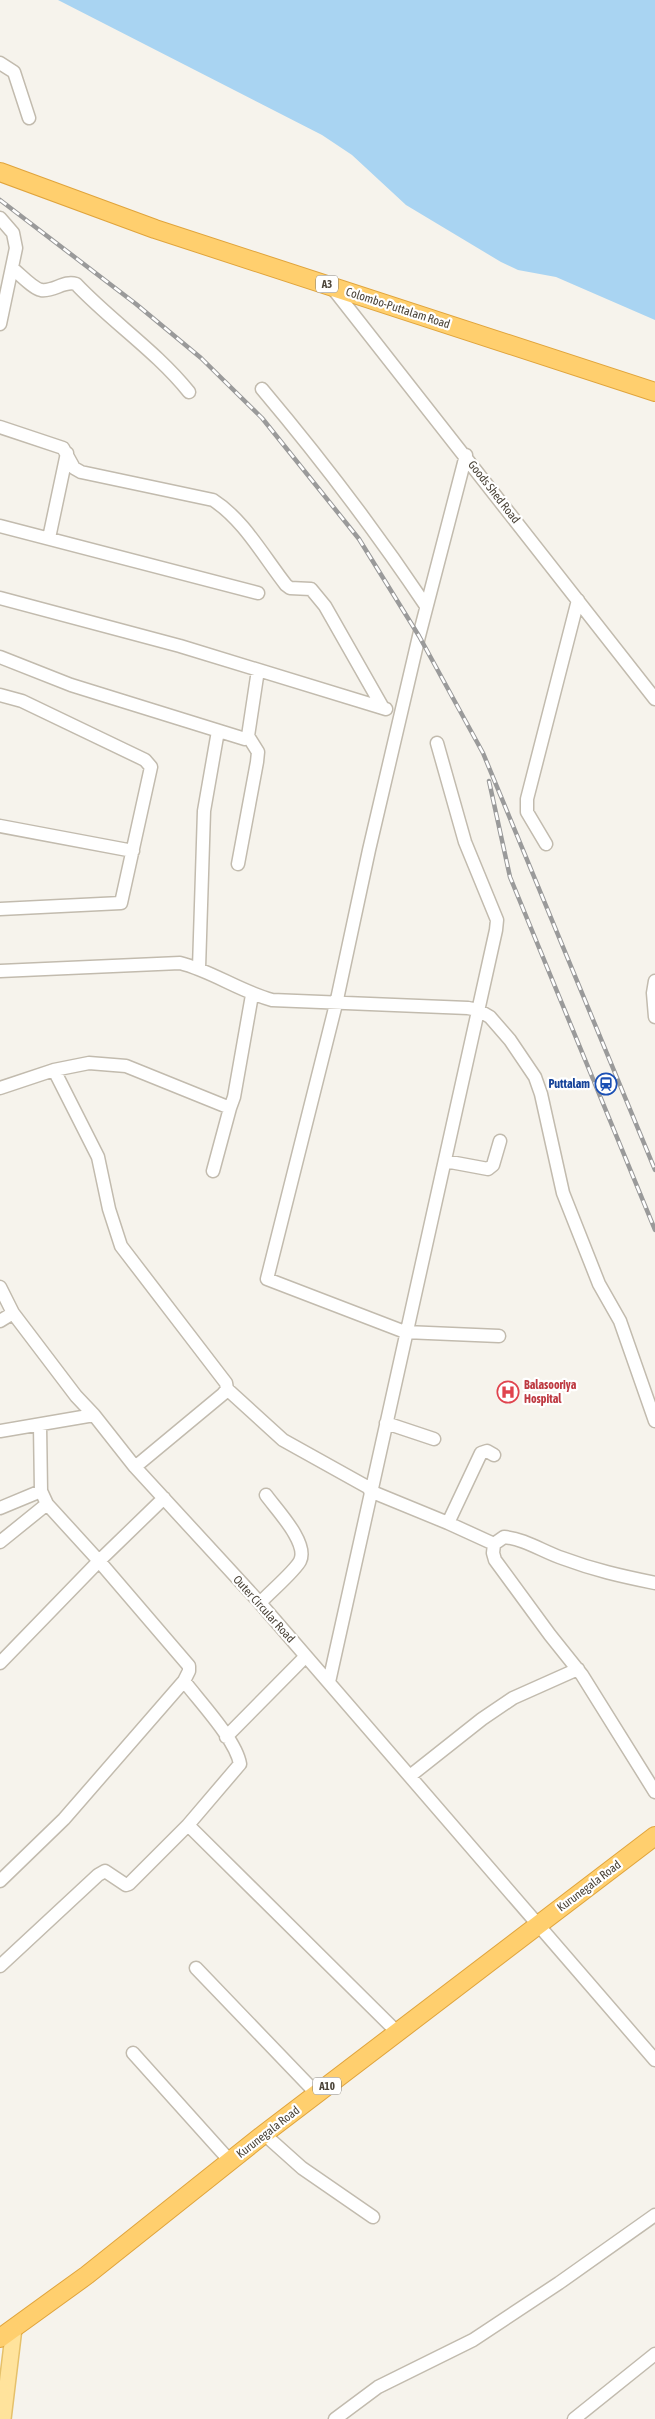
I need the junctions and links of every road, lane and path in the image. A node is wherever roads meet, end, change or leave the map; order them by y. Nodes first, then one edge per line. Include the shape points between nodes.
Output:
1 (0, 63) edge
2 (29, 118) dead end
3 (0, 172) edge
4 (0, 218) edge
5 (12, 268) junction
6 (331, 286) junction
7 (0, 324) edge
8 (262, 389) dead end
9 (189, 392) dead end
10 (655, 392) edge
11 (0, 427) edge
12 (67, 453) junction
13 (466, 455) junction
14 (0, 526) edge
15 (49, 538) junction
16 (258, 593) dead end
17 (0, 598) edge
18 (578, 600) junction
19 (426, 606) junction
20 (0, 657) edge
21 (258, 670) junction
22 (0, 695) edge
23 (655, 699) edge
24 (383, 708) junction
25 (400, 714) junction
26 (218, 732) junction
27 (248, 736) junction
28 (437, 742) dead end
29 (0, 826) edge
30 (546, 844) dead end
31 (133, 851) junction
32 (238, 864) dead end
33 (0, 910) edge
34 (199, 968) junction
35 (0, 971) edge
36 (655, 981) edge
37 (252, 995) junction
38 (336, 1004) junction
39 (478, 1010) junction
40 (655, 1016) edge
41 (54, 1070) junction
42 (0, 1088) edge
43 (230, 1108) junction
44 (500, 1141) dead end
45 (445, 1161) junction
46 (213, 1171) dead end
47 (0, 1286) edge
48 (13, 1313) junction
49 (0, 1320) edge
50 (406, 1332) junction
51 (499, 1336) dead end
52 (227, 1389) junction
53 (94, 1415) junction
54 (655, 1421) edge
55 (386, 1423) junction
56 (40, 1425) junction
57 (0, 1431) edge
58 (434, 1439) dead end
59 (494, 1455) dead end
60 (135, 1467) junction
61 (370, 1490) junction
62 (41, 1491) junction
63 (266, 1495) dead end
64 (164, 1498) junction
65 (47, 1504) junction
66 (0, 1508) edge
67 (448, 1523) junction
68 (0, 1542) edge
69 (494, 1544) junction
70 (99, 1562) junction
71 (655, 1583) edge
72 (260, 1603) junction
73 (306, 1656) junction
74 (0, 1663) edge
75 (578, 1668) junction
76 (184, 1681) junction
77 (329, 1682) junction
78 (226, 1737) junction
79 (410, 1776) junction
80 (655, 1792) edge
81 (188, 1824) junction
82 (655, 1836) edge
83 (0, 1881) edge
84 (538, 1925) junction
85 (0, 1966) edge
86 (196, 1968) dead end
87 (397, 2032) junction
88 (133, 2053) dead end
89 (655, 2060) edge
90 (317, 2094) junction
91 (264, 2134) junction
92 (230, 2161) junction
93 (655, 2215) edge
94 (373, 2217) dead end
95 (7, 2333) edge
96 (655, 2354) edge
97 (0, 2366) edge
98 (4, 2398) junction
99 (3, 2419) edge
100 (335, 2419) edge
101 (574, 2419) edge

1 - 2 street via 14,72
3 - 6 highway, Colombo-Puttalam Road / A3 via 155,229
4 - 5 street via 13,233 16,248
5 - 7 street
5 - 9 street via 40,290 70,282 76,284 164,364
6 - 10 highway, Colombo-Puttalam Road / A3
6 - 13 street, Goods Shed Road
8 - 19 street via 320,457
11 - 12 street via 55,444
12 - 15 street
12 - 24 street via 74,468 81,472 220,504 286,585 313,590
13 - 18 street, Goods Shed Road
13 - 19 street
14 - 15 street
15 - 16 street
17 - 21 street
18 - 23 street, Goods Shed Road
18 - 30 street via 527,799 527,812
19 - 25 street
20 - 26 street via 71,685
21 - 24 street
21 - 27 street
22 - 31 street via 22,701 148,762 151,767
24 - 25 street
25 - 38 street
26 - 27 street via 240,738
26 - 34 street via 204,811
27 - 32 street via 258,752
28 - 39 street via 464,842 497,920
29 - 31 street
31 - 33 street via 121,902
34 - 35 street via 180,963
34 - 37 street
36 - 40 street
37 - 38 street via 272,1000
37 - 43 street
38 - 39 street
38 - 50 street via 267,1279
39 - 45 street
39 - 54 street via 490,1017 510,1040 535,1077 563,1193 599,1284 620,1321
41 - 42 street
41 - 43 street via 89,1064 126,1066
41 - 52 street via 98,1158 121,1246 226,1383
43 - 46 street
44 - 45 street via 493,1165 488,1169
45 - 50 street
47 - 48 street, Outer Circular Road
48 - 49 street
48 - 53 street, Outer Circular Road
50 - 51 street
50 - 55 street
52 - 60 street
52 - 61 street via 283,1440
53 - 56 street
53 - 60 street, Outer Circular Road
55 - 58 street
55 - 61 street
56 - 57 street
56 - 62 street
59 - 67 street via 487,1450 481,1453
60 - 64 street, Outer Circular Road
61 - 67 street
61 - 77 street
62 - 65 street
62 - 66 street
63 - 72 street via 300,1542 302,1552 300,1562
64 - 70 street
64 - 72 street, Outer Circular Road
65 - 68 street
65 - 70 street
67 - 69 street
69 - 71 street via 504,1537 520,1539 550,1554 602,1572
69 - 75 street via 492,1553 495,1560
70 - 74 street
70 - 76 street via 189,1666
72 - 73 street, Outer Circular Road
73 - 77 street, Outer Circular Road
73 - 78 street
75 - 79 street via 513,1698
75 - 80 street
76 - 78 street
76 - 83 street via 64,1818
77 - 79 street, Outer Circular Road
78 - 81 street via 240,1764
79 - 84 street, Outer Circular Road
81 - 85 street via 128,1884 105,1871 98,1875
81 - 87 street
82 - 84 highway, Kurunegala Road / A10
84 - 87 highway, Kurunegala Road / A10
84 - 89 street, Outer Circular Road
86 - 90 street
87 - 90 highway, Kurunegala Road / A10
88 - 92 street
90 - 91 highway, Kurunegala Road / A10
91 - 92 highway, Kurunegala Road / A10
91 - 94 street via 302,2168
92 - 95 highway, Kurunegala Road / A10 via 88,2275
93 - 100 street via 473,2340 378,2388
95 - 98 main road via 9,2380
96 - 101 street
97 - 98 main road
98 - 99 main road

